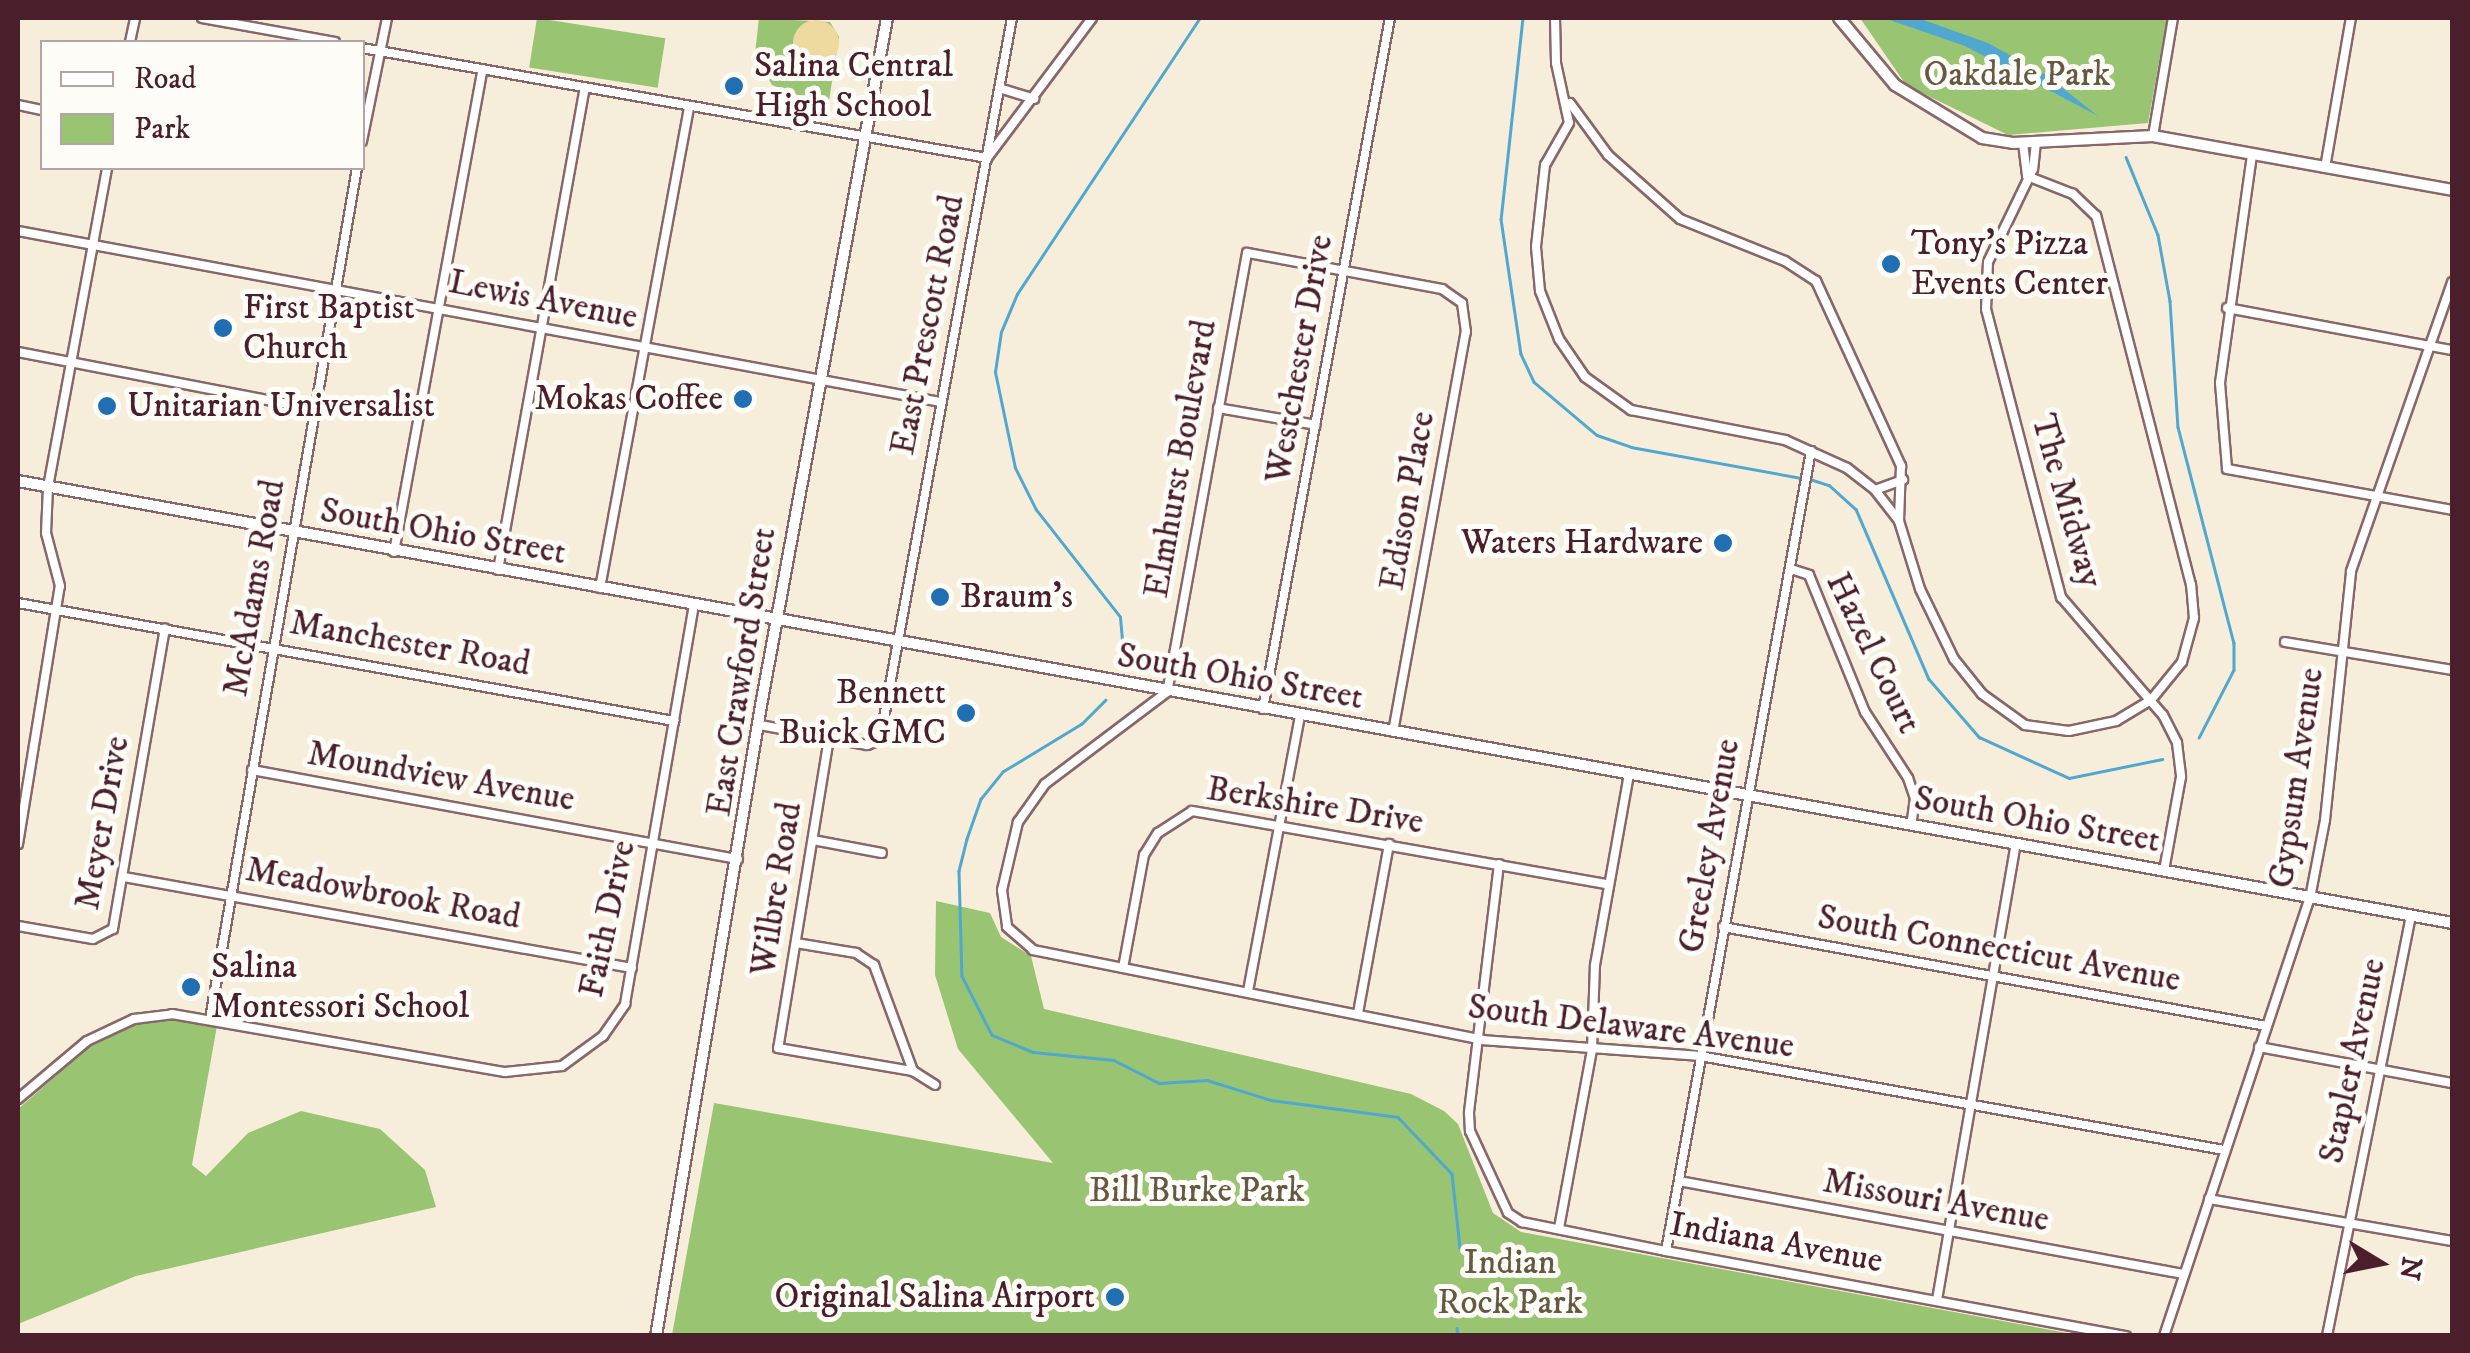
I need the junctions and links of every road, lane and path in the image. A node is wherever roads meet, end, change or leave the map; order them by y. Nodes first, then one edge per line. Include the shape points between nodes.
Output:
1 (202, 18) edge
2 (272, 18) edge
3 (387, 18) edge
4 (887, 18) edge
5 (1012, 18) edge
6 (1092, 18) edge
7 (1390, 18) edge
8 (1555, 18) edge
9 (1839, 18) edge
10 (2174, 18) edge
11 (2351, 18) edge
12 (270, 30) junction
13 (324, 40) edge
14 (365, 48) edge
15 (381, 51) junction
16 (483, 69) junction
17 (585, 88) junction
18 (999, 88) junction
19 (1567, 98) junction
20 (1034, 100) junction
21 (689, 107) junction
22 (1586, 126) junction
23 (365, 128) edge
24 (1565, 134) junction
25 (2153, 136) junction
26 (865, 138) junction
27 (2036, 142) junction
28 (2023, 143) junction
29 (2252, 155) junction
30 (988, 158) junction
31 (2325, 168) junction
32 (107, 170) edge
33 (357, 170) edge
34 (2027, 176) junction
35 (2452, 190) edge
36 (18, 231) edge
37 (92, 245) junction
38 (1344, 271) junction
39 (2452, 282) edge
40 (336, 289) junction
41 (2227, 308) junction
42 (439, 309) junction
43 (542, 329) junction
44 (2430, 346) junction
45 (645, 347) junction
46 (2452, 350) edge
47 (18, 352) edge
48 (71, 362) junction
49 (821, 377) junction
50 (941, 402) junction
51 (1218, 408) junction
52 (314, 409) junction
53 (1316, 425) junction
54 (1811, 451) junction
55 (1903, 480) junction
56 (18, 482) edge
57 (48, 487) junction
58 (1876, 490) junction
59 (2377, 496) junction
60 (2452, 510) edge
61 (1899, 521) junction
62 (292, 532) junction
63 (394, 552) junction
64 (1790, 568) junction
65 (498, 570) junction
66 (600, 588) junction
67 (18, 603) edge
68 (694, 605) junction
69 (56, 610) junction
70 (776, 620) junction
71 (165, 628) junction
72 (896, 642) junction
73 (2285, 642) dead end
74 (273, 647) junction
75 (2343, 650) junction
76 (2452, 670) edge
77 (1166, 692) junction
78 (2152, 700) junction
79 (1264, 709) junction
80 (1300, 716) junction
81 (674, 721) junction
82 (760, 725) junction
83 (1393, 732) junction
84 (829, 738) junction
85 (252, 770) junction
86 (1628, 774) junction
87 (1747, 795) junction
88 (1278, 823) junction
89 (1911, 825) junction
90 (813, 840) junction
91 (654, 843) junction
92 (18, 844) edge
93 (1389, 844) junction
94 (2016, 844) junction
95 (882, 853) dead end
96 (738, 859) junction
97 (1499, 864) junction
98 (2164, 871) junction
99 (124, 876) junction
100 (1608, 884) junction
101 (232, 894) junction
102 (2310, 898) junction
103 (2411, 916) junction
104 (2452, 923) edge
105 (18, 926) edge
106 (1723, 927) junction
107 (796, 944) junction
108 (632, 968) junction
109 (1123, 968) junction
110 (1993, 975) junction
111 (1248, 992) junction
112 (1358, 1013) junction
113 (210, 1019) junction
114 (2266, 1026) junction
115 (1482, 1040) junction
116 (2260, 1046) junction
117 (1592, 1050) junction
118 (1700, 1056) junction
119 (2379, 1069) junction
120 (914, 1071) junction
121 (2452, 1083) edge
122 (935, 1085) dead end
123 (18, 1099) edge
124 (1972, 1104) junction
125 (2224, 1150) junction
126 (1679, 1181) junction
127 (2209, 1198) junction
128 (2348, 1221) junction
129 (1559, 1228) junction
130 (1950, 1231) junction
131 (2452, 1241) edge
132 (1666, 1251) junction
133 (2183, 1274) junction
134 (1937, 1300) junction
135 (656, 1336) edge
136 (2126, 1336) edge
137 (2164, 1336) edge
138 (2327, 1336) edge

1 - 12 street
2 - 12 street
3 - 15 street
4 - 26 main road, East Crawford Street
5 - 18 street, East Prescott Road
6 - 20 street
7 - 38 street, Westchester Drive
8 - 19 street via 1556,63
9 - 28 main road via 1918,102 1982,138
10 - 25 street
11 - 31 street
12 - 13 street
14 - 15 street
15 - 16 street
15 - 23 street
16 - 17 street
16 - 42 street
17 - 21 street
17 - 43 street
18 - 20 street
18 - 30 street, East Prescott Road
19 - 22 street
19 - 24 street
20 - 30 street
21 - 26 street
21 - 45 street
22 - 24 street
22 - 55 street via 1633,181 1680,219 1785,261 1816,282
24 - 54 street via 1545,165 1536,247 1540,291 1559,339 1585,377 1631,410
25 - 27 main road
25 - 29 main road
26 - 30 street
26 - 49 main road, East Crawford Street
27 - 28 main road
27 - 34 street, The Midway
28 - 34 street
29 - 31 main road
29 - 41 street
30 - 50 street, East Prescott Road
31 - 35 main road
32 - 37 street
33 - 40 street, McAdams Road
34 - 78 street, The Midway via 1988,262 1989,320 2062,597
34 - 78 street via 2073,194 2096,216 2191,585 2194,618 2182,662
36 - 37 street, Lewis Avenue
37 - 40 street, Lewis Avenue
37 - 48 street
38 - 51 street, Elmhurst Boulevard via 1247,253
38 - 53 street, Westchester Drive
38 - 83 street, Edison Place via 1442,290 1462,303 1466,332
39 - 44 street, Gypsum Avenue
40 - 42 street, Lewis Avenue
40 - 52 street, McAdams Road
41 - 44 street
41 - 59 street via 2220,383 2227,469
42 - 43 street, Lewis Avenue
42 - 63 street
43 - 45 street, Lewis Avenue
43 - 65 street
44 - 46 street
44 - 59 street, Gypsum Avenue
45 - 49 street, Lewis Avenue
45 - 66 street
47 - 48 street
48 - 52 street
48 - 57 street
49 - 50 street, Lewis Avenue
49 - 70 main road, East Crawford Street
50 - 72 street, East Prescott Road
51 - 53 street
51 - 77 street, Elmhurst Boulevard
52 - 62 street, McAdams Road
53 - 79 street, Westchester Drive
54 - 58 street
54 - 64 street, Greeley Avenue
55 - 58 street
55 - 61 street
56 - 57 main road, South Ohio Street
57 - 62 main road, South Ohio Street
57 - 69 street via 46,533 60,586
58 - 61 street
59 - 60 street
59 - 75 street, Gypsum Avenue via 2352,572
61 - 78 street via 1920,589 1954,660 1982,694 2025,725 2069,731 2116,721
62 - 63 main road, South Ohio Street
62 - 74 street, McAdams Road
63 - 65 main road, South Ohio Street
64 - 87 street, Greeley Avenue
64 - 89 street, Hazel Court via 1810,575 1866,712 1908,778 1915,798
65 - 66 main road, South Ohio Street
66 - 68 main road, South Ohio Street
67 - 69 street, Manchester Road
68 - 70 main road, South Ohio Street
68 - 81 street, Faith Drive
69 - 71 street, Manchester Road
69 - 92 street
70 - 72 main road, South Ohio Street
70 - 82 main road, East Crawford Street
71 - 74 street, Manchester Road
71 - 99 street, Meyer Drive
72 - 77 main road, South Ohio Street
72 - 84 street, East Prescott Road via 880,740 867,746
73 - 75 street
74 - 81 street, Manchester Road
74 - 85 street, McAdams Road
75 - 76 street
75 - 102 street, Gypsum Avenue
77 - 79 main road, South Ohio Street
77 - 109 street, South Delaware Avenue via 1046,784 1018,822 1002,890 1007,927 1033,950
78 - 98 street, The Midway via 2177,743 2181,777
79 - 80 main road, South Ohio Street
80 - 83 main road, South Ohio Street
80 - 88 street
81 - 91 street, Faith Drive
82 - 84 street
82 - 96 main road, East Crawford Street
83 - 86 main road, South Ohio Street
84 - 90 street, Wilbre Road
85 - 91 street, Moundview Avenue
85 - 101 street, McAdams Road
86 - 87 main road, South Ohio Street
86 - 100 street
87 - 89 main road, South Ohio Street
87 - 106 street, Greeley Avenue
88 - 93 street, Berkshire Drive
88 - 109 street, Berkshire Drive via 1192,812 1158,833 1144,855
88 - 111 street
89 - 94 main road, South Ohio Street
90 - 95 street
90 - 107 street, Wilbre Road
91 - 96 street, Moundview Avenue
91 - 108 street, Faith Drive
93 - 97 street, Berkshire Drive
93 - 112 street
94 - 98 main road, South Ohio Street
94 - 110 street
96 - 135 main road, East Crawford Street
97 - 100 street, Berkshire Drive
97 - 115 street
98 - 102 main road, South Ohio Street
99 - 101 street, Meadowbrook Road
99 - 105 street, Meyer Drive via 107,935
100 - 117 street
101 - 108 street, Meadowbrook Road
101 - 113 street, McAdams Road
102 - 103 main road, South Ohio Street
102 - 114 street, Gypsum Avenue
103 - 104 main road, South Ohio Street
103 - 119 street, Stapler Avenue
106 - 110 street, South Connecticut Avenue
106 - 118 street, Greeley Avenue
107 - 120 street via 856,953 874,965
107 - 120 street, Wilbre Road via 778,1048
108 - 113 street, Faith Drive via 624,1004 603,1036 562,1066 528,1073
109 - 111 street, South Delaware Avenue
110 - 114 street, South Connecticut Avenue
110 - 124 street
111 - 112 street, South Delaware Avenue
112 - 115 street, South Delaware Avenue
113 - 123 street, Faith Drive via 134,1019 87,1041
114 - 116 street, Gypsum Avenue
115 - 117 street, South Delaware Avenue
115 - 129 street, Indiana Avenue via 1470,1131 1508,1213
116 - 119 street
116 - 125 street, Gypsum Avenue
117 - 118 street, South Delaware Avenue
117 - 129 street
118 - 124 street, South Delaware Avenue
118 - 126 street, Greeley Avenue
119 - 121 street
119 - 128 street, Stapler Avenue
120 - 122 street
124 - 125 street, South Delaware Avenue
124 - 130 street
125 - 127 street, Gypsum Avenue
126 - 130 street, Missouri Avenue
126 - 132 street, Greeley Avenue
127 - 128 street
127 - 133 street, Gypsum Avenue
128 - 131 street
128 - 138 street, Stapler Avenue
129 - 132 street, Indiana Avenue
130 - 133 street, Missouri Avenue
130 - 134 street
132 - 134 street, Indiana Avenue
133 - 137 street, Gypsum Avenue
134 - 136 street, Indiana Avenue

